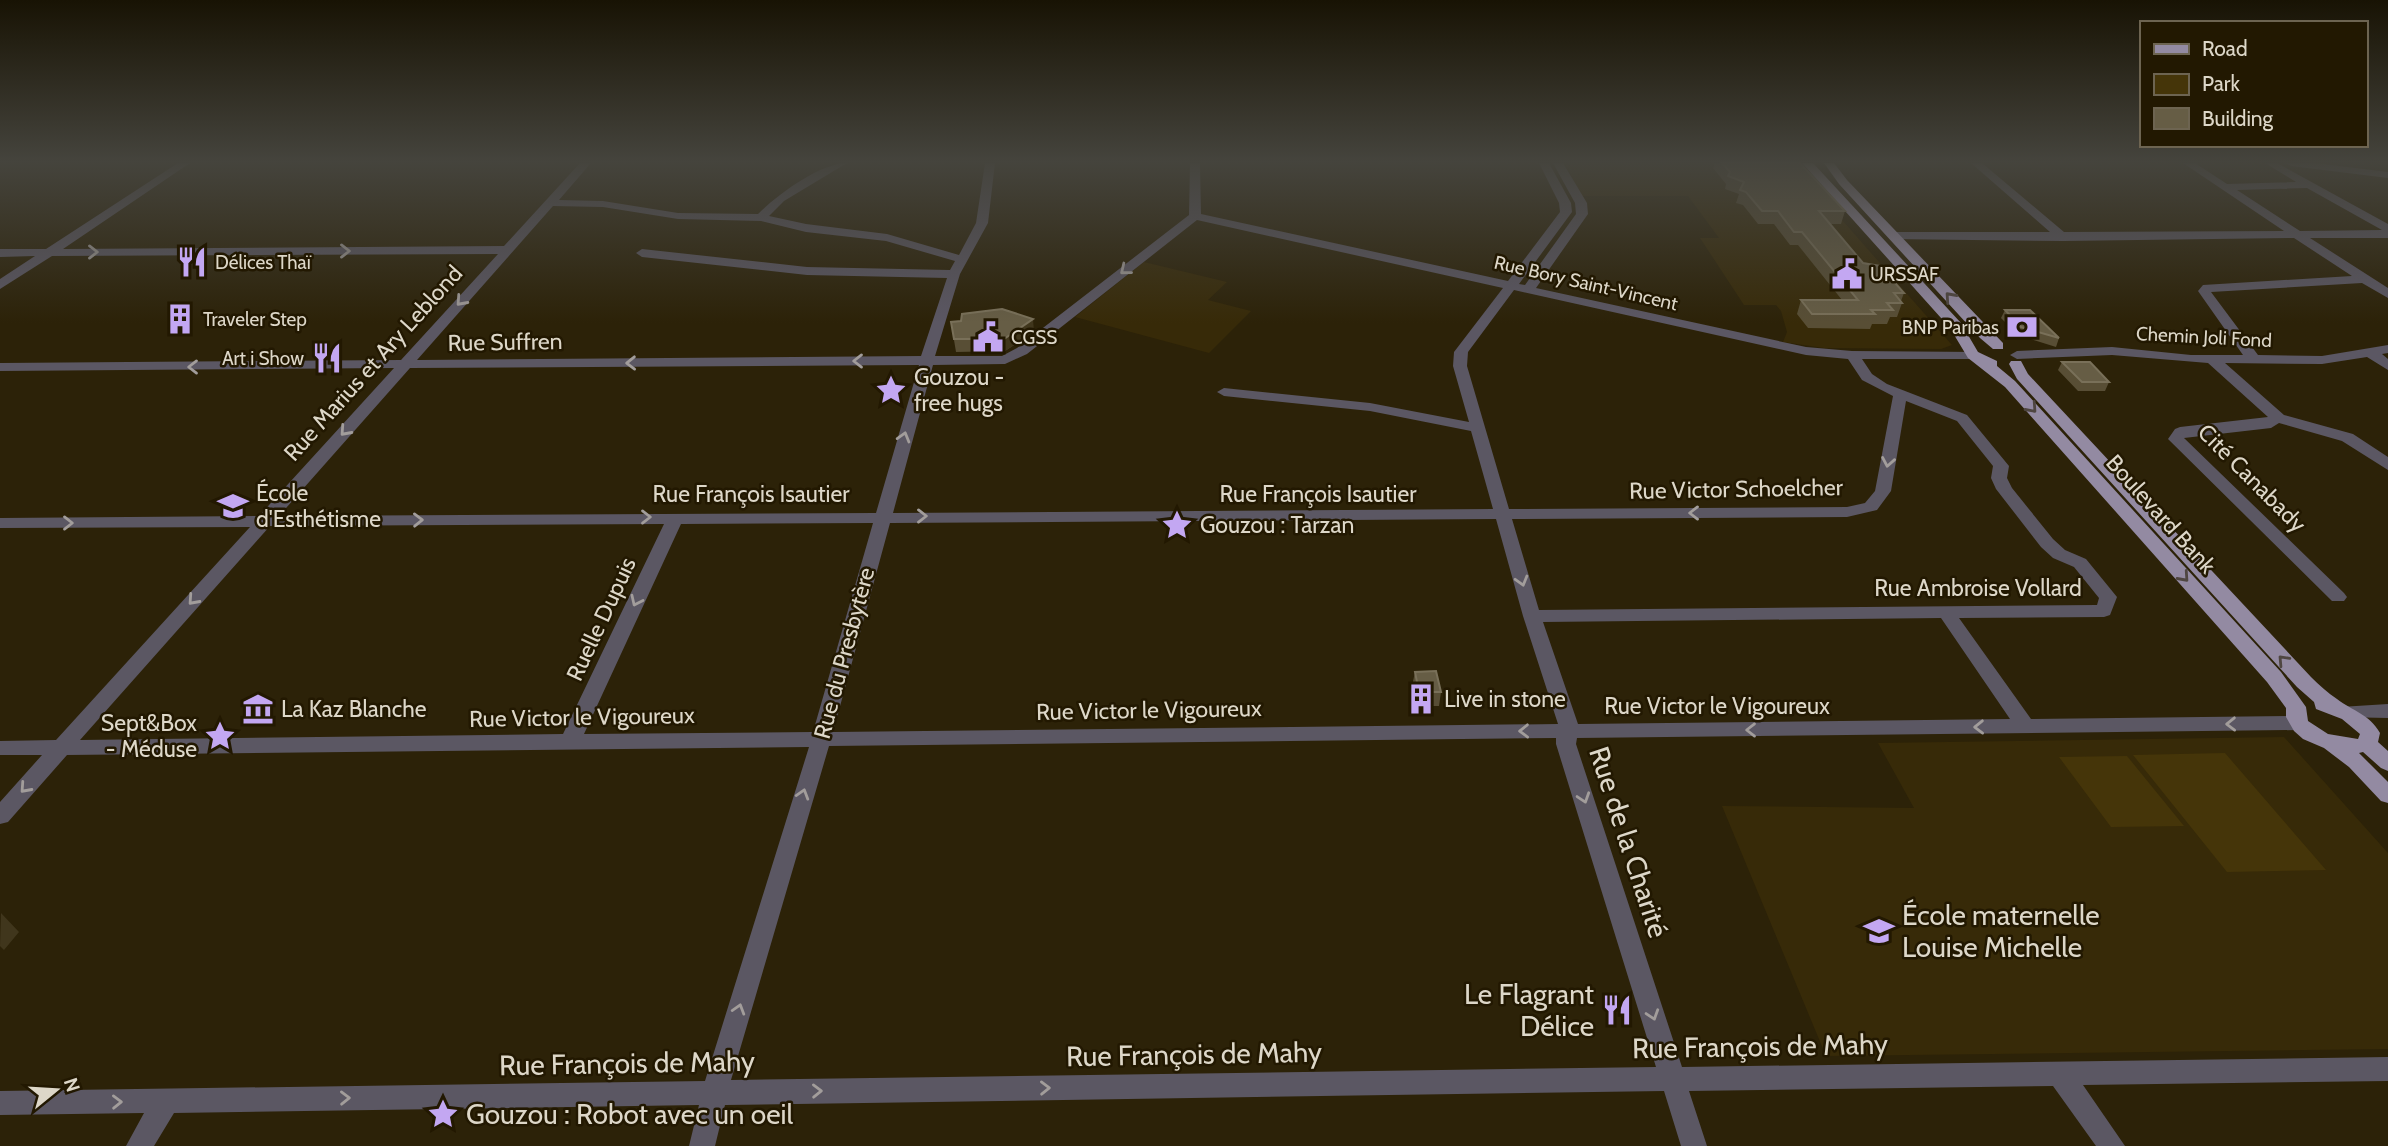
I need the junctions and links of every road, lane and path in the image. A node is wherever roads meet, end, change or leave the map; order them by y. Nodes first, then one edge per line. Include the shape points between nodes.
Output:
1 (104, 216) edge
2 (538, 216) edge
3 (698, 216) edge
4 (983, 216) edge
5 (1195, 216) edge
6 (1197, 216) edge
7 (1563, 216) edge
8 (1580, 216) edge
9 (1856, 216) edge
10 (1876, 216) edge
11 (2039, 216) edge
12 (2267, 216) edge
13 (2362, 216) edge
14 (761, 218) joint
15 (2388, 232) edge
16 (1894, 236) junction
17 (2063, 237) junction
18 (2298, 237) junction
19 (507, 250) junction
20 (50, 252) junction
21 (0, 253) edge
22 (642, 253) dead end
23 (964, 260) junction
24 (954, 274) junction
25 (2364, 279) junction
26 (0, 285) edge
27 (1511, 286) junction
28 (1529, 289) junction
29 (2388, 294) edge
30 (1998, 346) junction
31 (2388, 349) edge
32 (2370, 352) junction
33 (1975, 354) junction
34 (1852, 355) junction
35 (2017, 359) junction
36 (2213, 360) junction
37 (2254, 360) junction
38 (927, 361) junction
39 (404, 365) junction
40 (2388, 366) edge
41 (0, 367) edge
42 (1224, 392) dead end
43 (1900, 395) junction
44 (2276, 417) junction
45 (1477, 428) junction
46 (2388, 465) edge
47 (1502, 515) junction
48 (881, 516) junction
49 (676, 517) junction
50 (264, 521) junction
51 (0, 523) edge
52 (2338, 597) dead end
53 (1945, 611) junction
54 (1532, 616) junction
55 (2340, 709) junction
56 (2388, 711) edge
57 (2298, 715) junction
58 (2025, 726) junction
59 (1567, 731) junction
60 (821, 739) junction
61 (569, 742) junction
62 (2328, 742) junction
63 (2367, 744) junction
64 (62, 747) junction
65 (0, 748) edge
66 (2388, 763) edge
67 (2388, 795) edge
68 (0, 816) edge
69 (2388, 1069) edge
70 (2059, 1073) junction
71 (1673, 1079) junction
72 (716, 1093) junction
73 (167, 1101) junction
74 (0, 1103) edge
75 (139, 1146) edge
76 (702, 1146) edge
77 (1694, 1146) edge
78 (2112, 1146) edge

1 - 20 street
2 - 19 street, Rue Marius et Ary Leblond
3 - 14 street
4 - 23 street, Rue du Presbytère
5 -> 38 street, Rue Suffren via 1022,351 1005,360
6 - 27 street, Rue Bory Saint-Vincent
7 - 27 street, Rue de la Charité
8 - 28 street
9 - 33 main road, Boulevard Bank via 1956,326
10 - 16 main road
11 - 17 street
12 - 18 street
13 - 15 street
14 - 23 street via 887,238
15 - 18 street
16 - 17 street
30 -> 16 main road
17 - 18 street
18 - 25 street
20 -> 19 street
19 -> 39 street, Rue Marius et Ary Leblond
20 - 21 street
20 - 26 street
22 - 24 street via 807,271
23 - 24 street, Rue du Presbytère
24 - 38 street, Rue du Presbytère
25 - 29 street
25 - 37 street via 2208,288 2204,291
27 - 28 street, Rue Bory Saint-Vincent
27 - 45 street, Rue de la Charité via 1461,352 1460,366
28 - 34 street, Rue Bory Saint-Vincent via 1805,351
30 - 33 main road via 1978,344
30 - 35 main road
31 - 32 street, Chemin Joli Fond
32 - 37 street, Chemin Joli Fond via 2322,360
32 - 40 street
33 - 34 street, Rue Bory Saint-Vincent
33 - 35 main road via 1997,365
33 -> 57 main road, Boulevard Bank via 2019,394 2274,677
34 - 43 street via 1867,377
35 - 36 street, Chemin Joli Fond via 2112,351
55 -> 35 main road, Boulevard Bank via 2298,677 2022,376
36 - 37 street, Chemin Joli Fond
36 - 44 street, Cité Canabady
38 -> 39 street, Rue Suffren
48 -> 38 street, Rue du Presbytère
39 -> 41 street, Rue Suffren
39 -> 50 street, Rue Marius et Ary Leblond
42 - 45 street via 1370,407
43 -> 47 street, Rue Victor Schoelcher via 1883,491 1871,507 1847,512
43 - 53 street, Rue Ambroise Vollard via 1962,418 2001,467 2004,489 2047,543 2080,564 2108,597 2104,611 2096,612
44 - 46 street, Cité Canabady via 2356,439
44 - 52 street, Cité Canabady via 2271,423 2180,432 2176,439
45 - 47 street, Rue de la Charité
48 -> 47 street, Rue François Isautier
47 -> 54 street, Rue de la Charité
48 - 49 street, Rue François Isautier
48 - 60 street, Rue du Presbytère
50 -> 49 street, Rue François Isautier
49 -> 61 street, Ruelle Dupuis
51 -> 50 street, Rue François Isautier
50 -> 64 street, Rue Marius et Ary Leblond
53 - 54 street, Rue Ambroise Vollard
53 - 58 street
54 - 59 street, Rue de la Charité
55 - 56 street
55 - 57 main road via 2310,702
55 - 63 main road, Boulevard Bank via 2370,733
57 -> 58 street, Rue Victor le Vigoureux
57 - 62 main road
58 -> 59 street, Rue Victor le Vigoureux
59 -> 60 street, Rue Victor le Vigoureux
59 -> 71 street, Rue de la Charité via 1566,744
60 - 61 street, Rue Victor le Vigoureux
72 -> 60 street, Rue du Presbytère
61 - 64 street, Rue Victor le Vigoureux
62 - 63 main road via 2351,748
62 - 67 main road via 2356,762
63 - 66 main road
64 - 65 street, Rue Victor le Vigoureux
64 -> 68 street, Rue Marius et Ary Leblond
69 - 70 street, Rue François de Mahy
70 - 71 street, Rue François de Mahy
70 - 78 street
72 -> 71 street, Rue François de Mahy
71 - 77 street, Rue de la Charité
73 -> 72 street, Rue François de Mahy
72 - 76 street, Rue du Presbytère
74 -> 73 street, Rue François de Mahy
73 - 75 street

